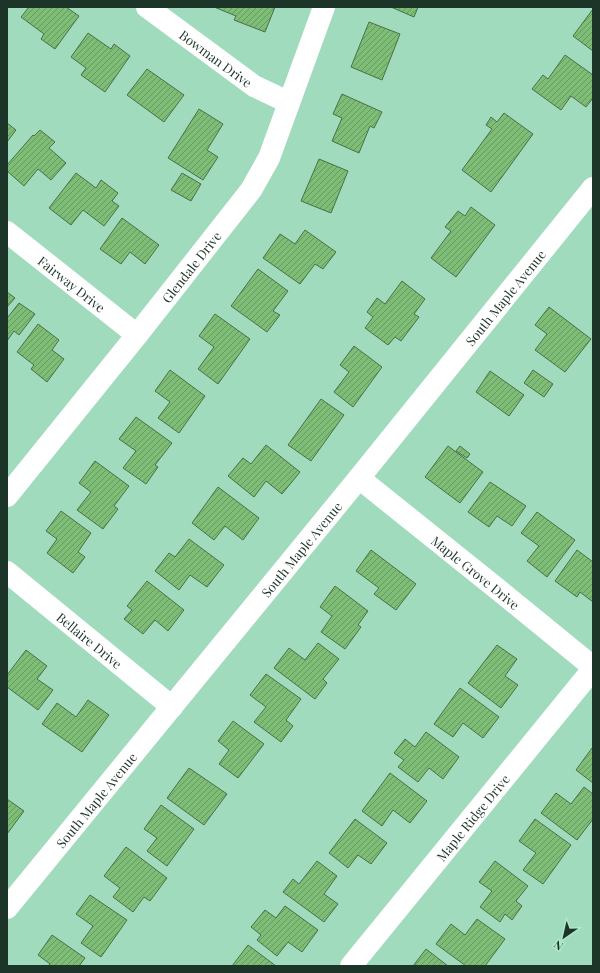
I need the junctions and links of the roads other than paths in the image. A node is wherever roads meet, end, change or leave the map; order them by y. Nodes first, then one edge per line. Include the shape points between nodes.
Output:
1 (147, 7) edge
2 (324, 7) edge
3 (288, 102) junction
4 (593, 188) edge
5 (7, 232) edge
6 (137, 335) junction
7 (359, 478) junction
8 (7, 496) edge
9 (7, 572) edge
10 (593, 668) edge
11 (172, 707) junction
12 (7, 908) edge
13 (351, 966) edge

1 - 3 street, Bowman Drive via 254,86
2 - 3 street, Glendale Drive
3 - 6 street, Glendale Drive via 269,158 251,190
4 - 7 street, South Maple Avenue
5 - 6 street, Fairway Drive
6 - 8 street, Glendale Drive
7 - 10 street, Maple Grove Drive
7 - 11 street, South Maple Avenue
9 - 11 street, Bellaire Drive
10 - 13 street, Maple Ridge Drive
11 - 12 street, South Maple Avenue

